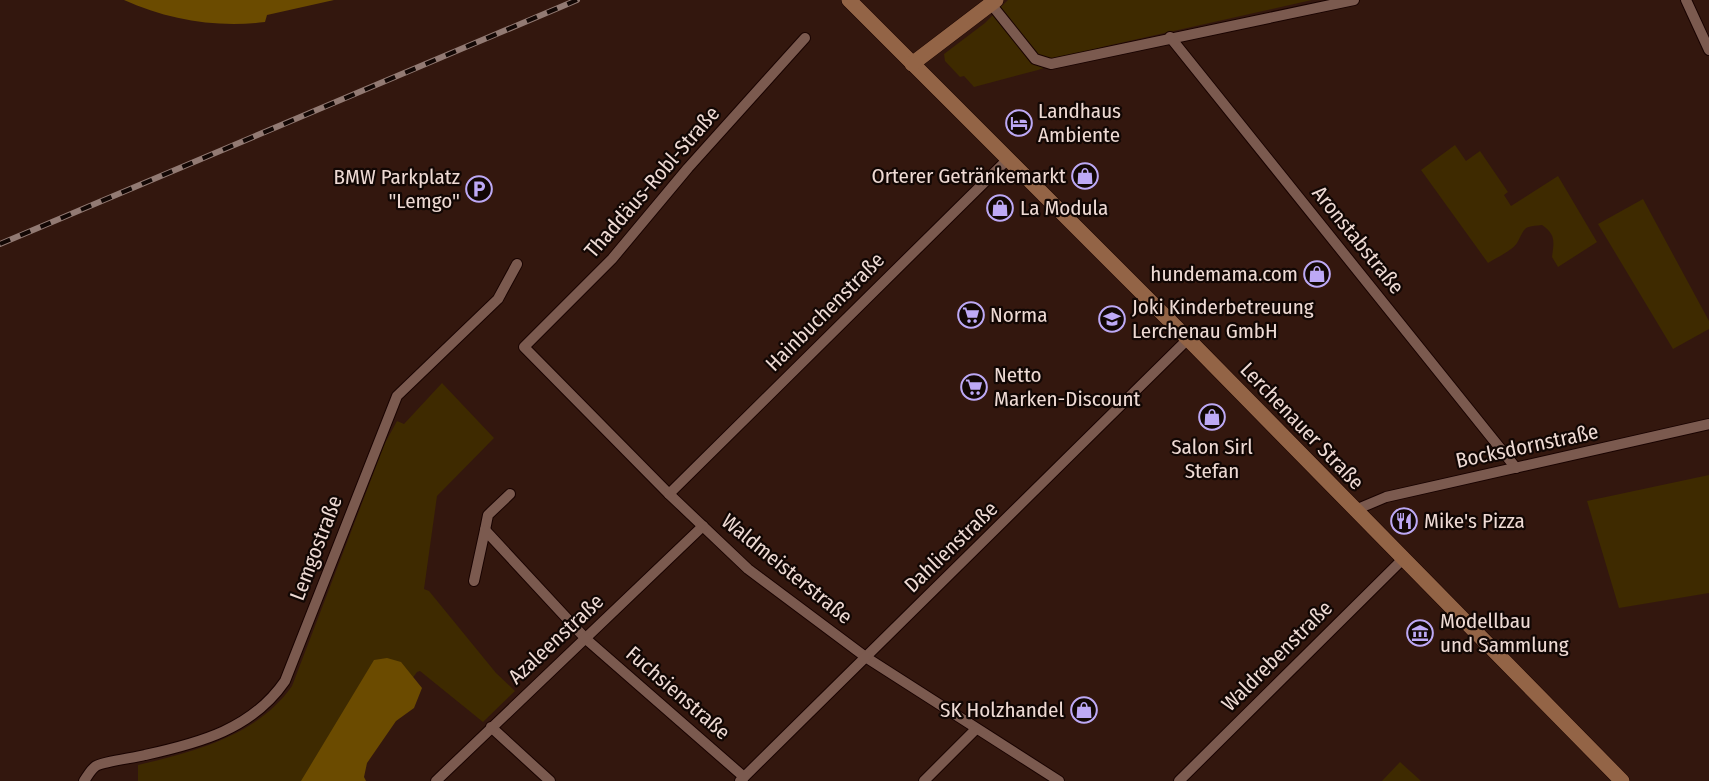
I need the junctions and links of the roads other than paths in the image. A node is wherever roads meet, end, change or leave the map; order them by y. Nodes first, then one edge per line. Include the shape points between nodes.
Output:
1 (849, 0) edge
2 (1354, 0) edge
3 (1686, 0) edge
4 (993, 2) edge
5 (805, 38) dead end
6 (1170, 38) junction
7 (1709, 50) edge
8 (912, 64) junction
9 (1008, 159) junction
10 (517, 264) dead end
11 (1188, 339) junction
12 (524, 347) joint
13 (1709, 424) edge
14 (1516, 468) junction
15 (510, 494) dead end
16 (669, 494) junction
17 (1355, 510) junction
18 (703, 526) junction
19 (484, 530) junction
20 (1403, 559) junction
21 (474, 581) dead end
22 (586, 639) junction
23 (867, 658) junction
24 (491, 727) junction
25 (975, 730) junction
26 (742, 779) edge
27 (84, 781) edge
28 (436, 781) edge
29 (550, 781) edge
30 (924, 781) edge
31 (1059, 781) edge
32 (1179, 781) edge
33 (1622, 781) edge

1 - 8 main road, Lerchenauer Straße
2 - 6 street
3 - 7 street
4 - 6 street via 1041,63
4 - 8 main road
5 - 12 street, Thaddäus-Robl-Straße via 612,259
6 - 14 street, Aronstabstraße
8 - 9 main road, Lerchenauer Straße
9 - 11 main road, Lerchenauer Straße
9 - 16 street, Hainbuchenstraße
10 - 27 street, Lemgostraße via 498,299 397,396 288,674 272,700 253,717 222,734 180,748 96,766
11 - 17 main road, Lerchenauer Straße
11 - 23 street, Dahlienstraße
12 - 16 street, Waldmeisterstraße
13 - 14 street, Bocksdornstraße
14 - 17 street, Bocksdornstraße via 1386,497
15 - 19 street via 488,515
16 - 18 street, Waldmeisterstraße
17 - 20 main road, Lerchenauer Straße
18 - 22 street, Azaleenstraße
18 - 23 street, Waldmeisterstraße via 748,568
19 - 21 street
19 - 22 street, Fuchsienstraße
20 - 32 street, Waldrebenstraße
20 - 33 main road, Lerchenauer Straße
22 - 24 street, Azaleenstraße
22 - 26 street, Fuchsienstraße
23 - 25 street, Waldmeisterstraße
23 - 26 street, Dahlienstraße
24 - 28 street, Azaleenstraße
24 - 29 street
25 - 30 street
25 - 31 street, Waldmeisterstraße

